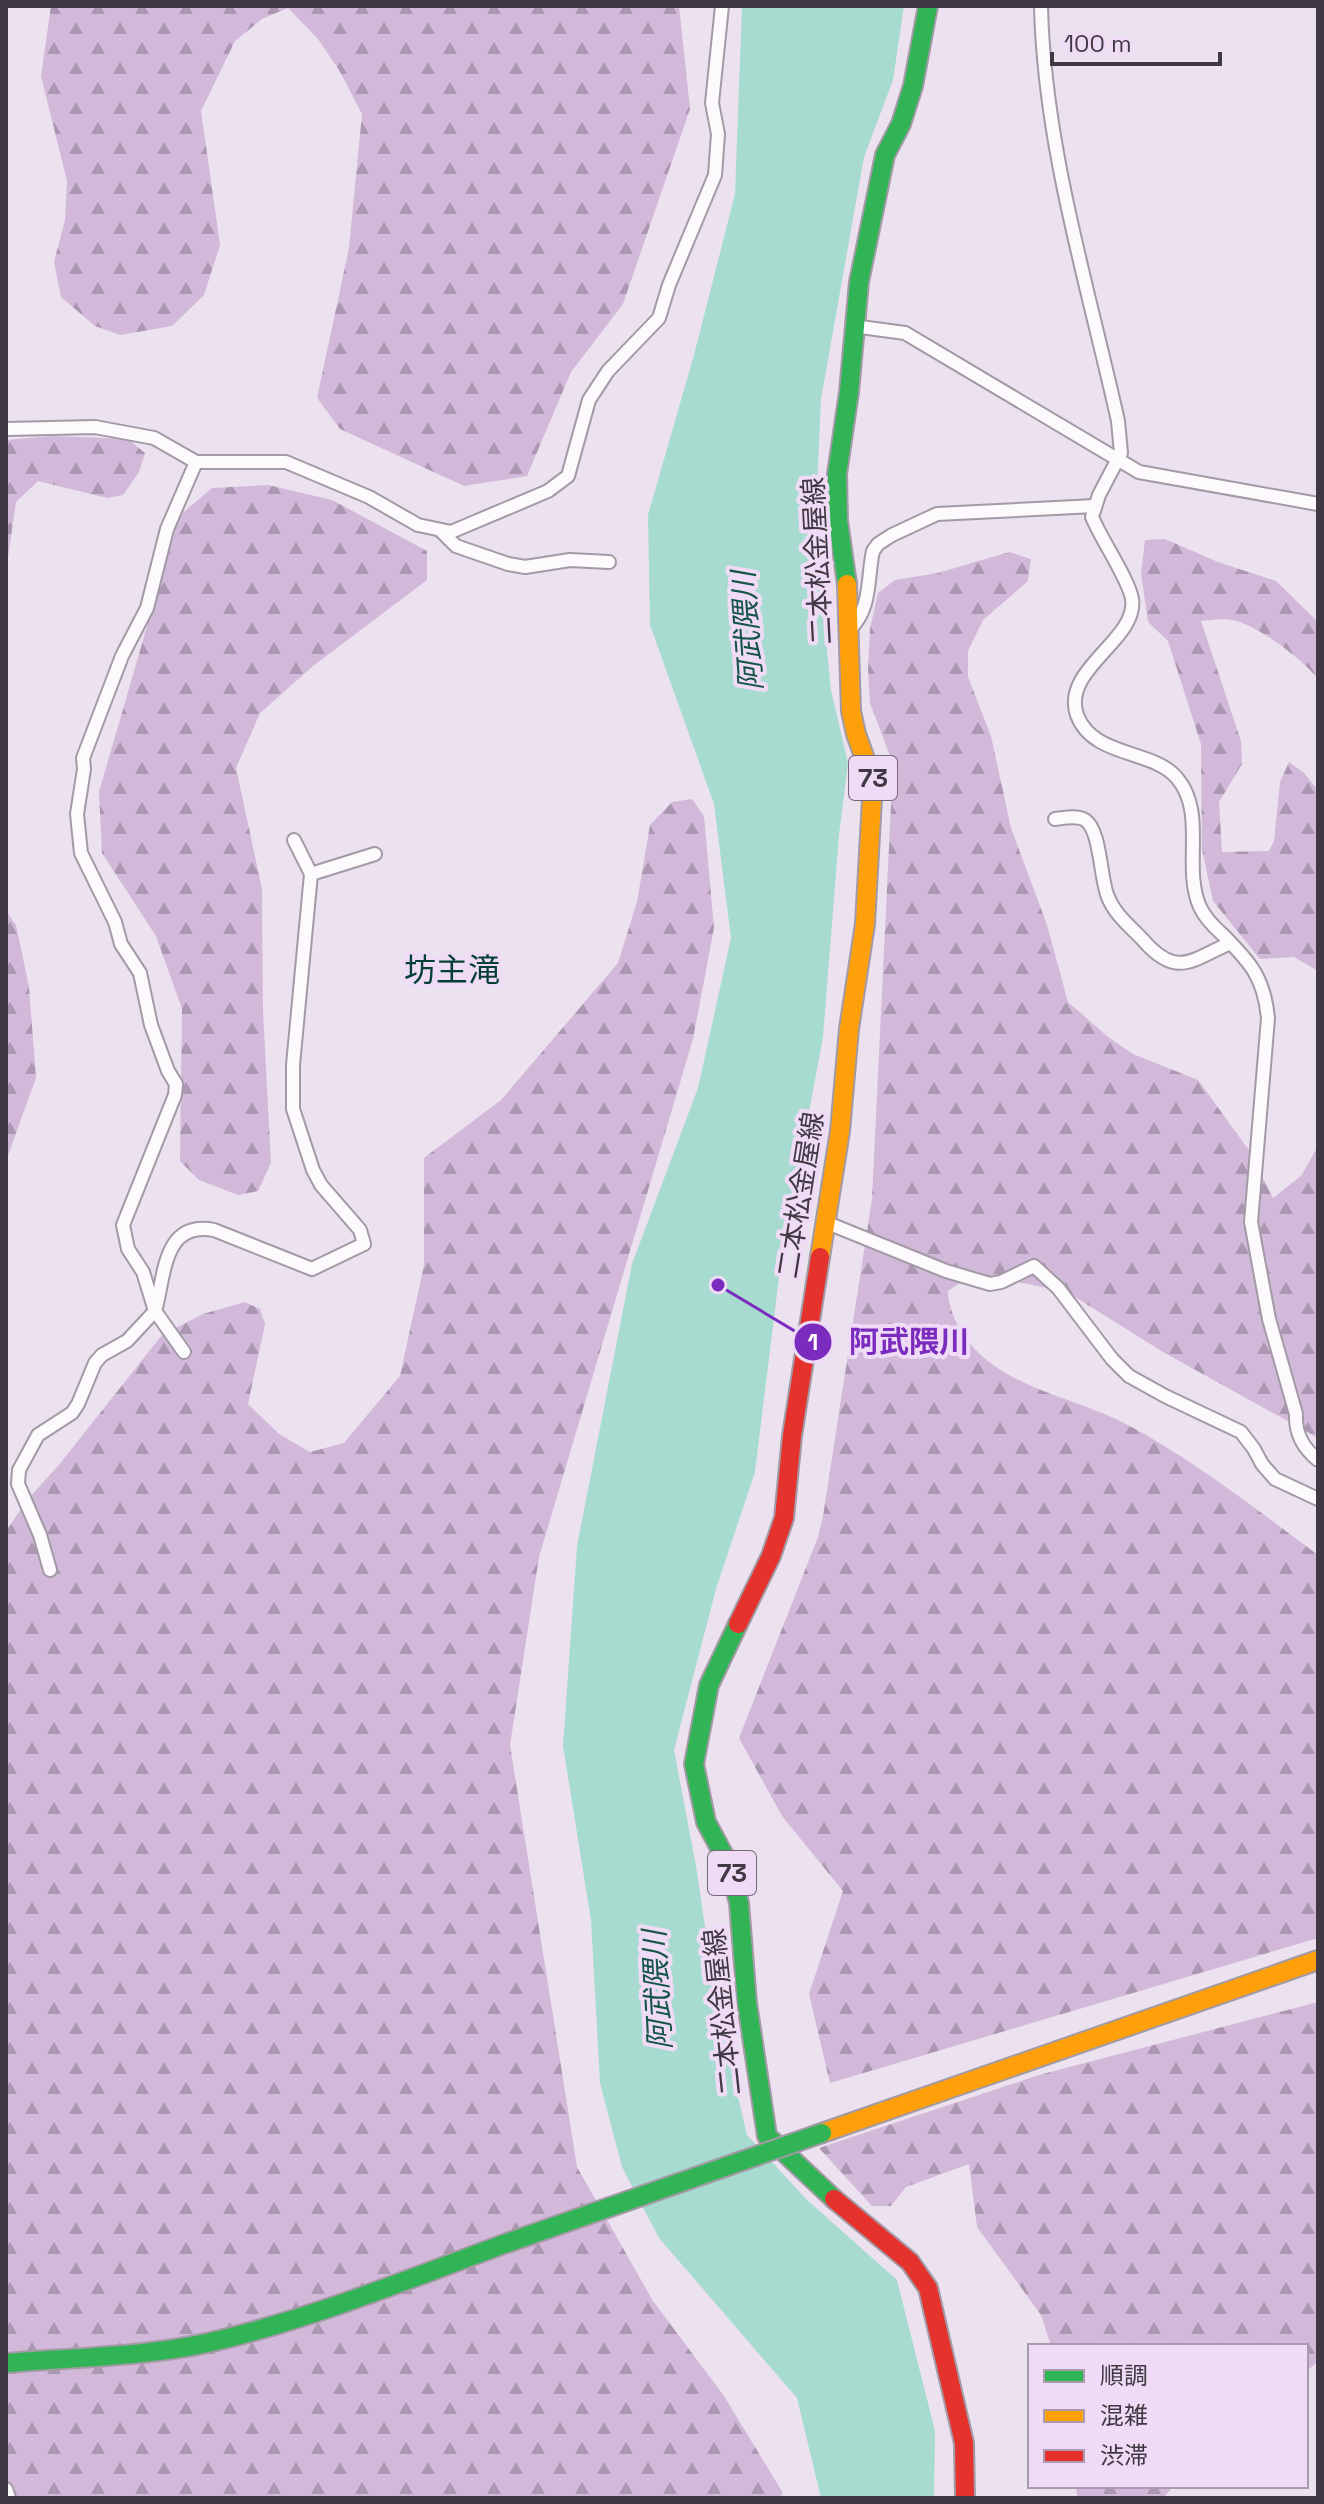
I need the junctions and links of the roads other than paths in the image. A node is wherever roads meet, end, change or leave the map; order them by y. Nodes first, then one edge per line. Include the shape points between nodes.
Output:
1 (722, 6) edge
2 (928, 6) edge
3 (1041, 6) edge
4 (853, 326) junction
5 (6, 429) edge
6 (196, 462) junction
7 (1118, 462) junction
8 (1318, 504) edge
9 (1095, 506) junction
10 (441, 531) junction
11 (609, 562) dead end
12 (850, 629) junction
13 (1055, 819) dead end
14 (294, 840) dead end
15 (375, 854) dead end
16 (311, 874) junction
17 (1230, 943) junction
18 (825, 1222) junction
19 (155, 1311) junction
20 (184, 1352) dead end
21 (1318, 1460) edge
22 (1318, 1499) edge
23 (50, 1570) dead end
24 (1318, 1960) edge
25 (6, 2363) edge
26 (6, 2489) edge
27 (9, 2498) edge
28 (965, 2498) edge

1 - 10 street via 712,103 718,134 715,175 659,318 608,371 589,400 568,476 520,504 451,532
2 - 4 main road, 二本松金屋線 / 73 via 913,86 885,155
3 - 7 street via 1052,130 1118,421
4 - 7 street via 905,333
4 - 12 main road, 二本松金屋線 / 73 via 837,474
5 - 6 street via 107,429 154,438
6 - 10 street via 286,462
6 - 19 street via 167,529 147,608 122,656 83,758 77,814 81,853 121,944 140,973 151,1025 176,1084 171,1110 123,1225
7 - 8 street via 1158,477
7 - 9 street
9 - 12 street via 937,514 905,528 873,551 866,604
9 - 17 street via 1092,517 1132,603 1124,626 1080,685 1076,712 1092,735 1164,767 1182,784 1191,805 1192,880 1198,900
10 - 11 street via 456,546 508,564
12 - 18 main road, 二本松金屋線 / 73 via 851,711 873,781 865,924
13 - 17 street via 1082,818 1089,823 1107,896 1154,954 1179,964
14 - 16 street
15 - 16 street
16 - 19 street via 293,1109 313,1170 360,1230 364,1244 312,1269 200,1227 173,1246
17 - 21 street via 1263,985 1268,1018 1251,1222 1256,1255 1296,1414 1295,1429
18 - 22 street via 990,1284 1034,1266 1129,1376 1241,1432 1275,1479
18 - 28 main road, 二本松金屋線 / 73 via 784,1518 709,1685 694,1764 706,1822 729,1865 739,1903 767,2136 910,2262 928,2288 964,2443
19 - 20 street
19 - 23 street via 127,1341 95,1363 72,1413 38,1435 19,1470 18,1484
24 - 25 main road, bridge via 324,2310 222,2340
26 - 27 street

